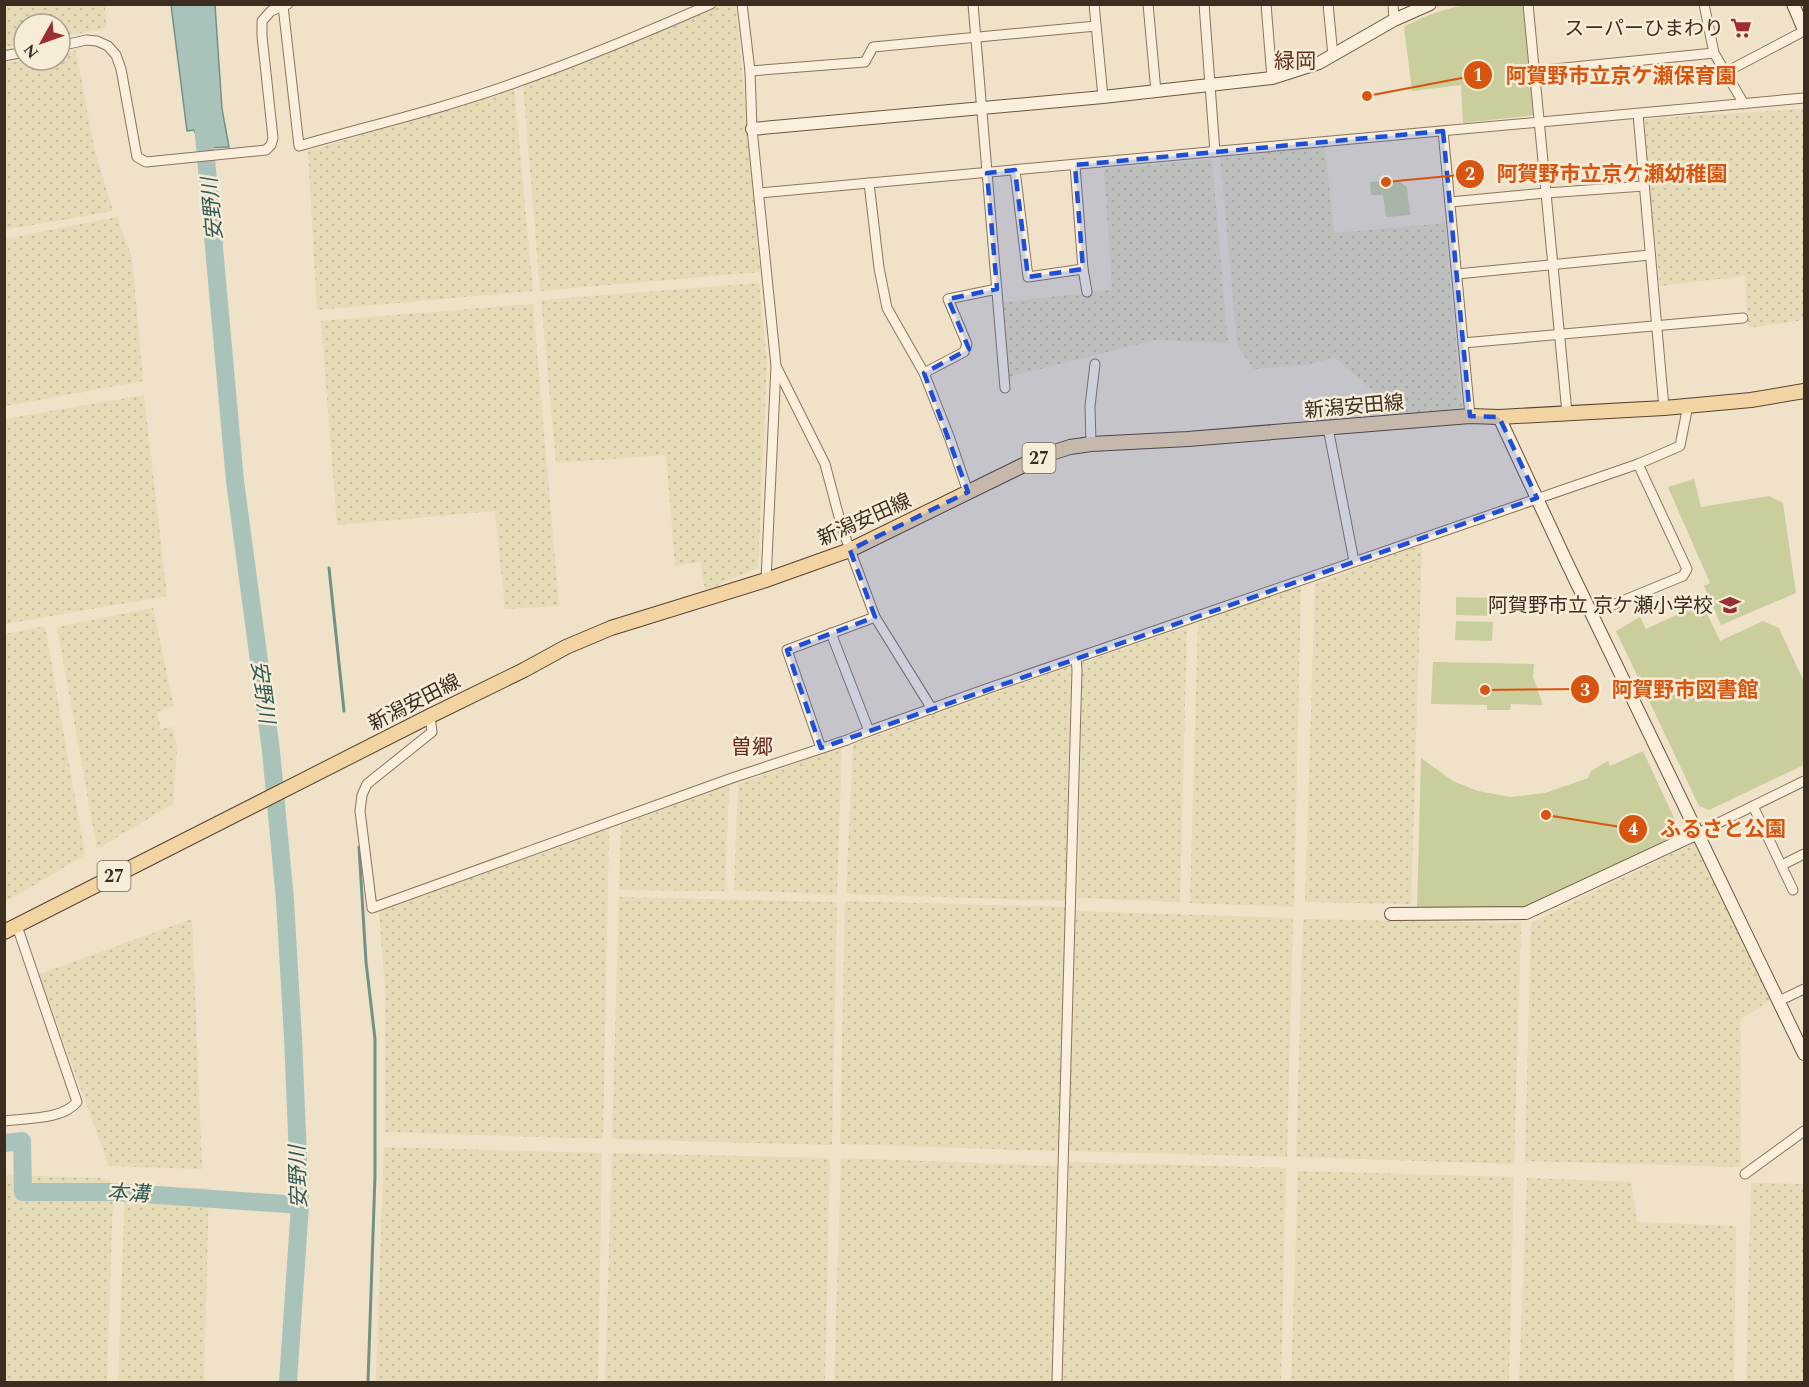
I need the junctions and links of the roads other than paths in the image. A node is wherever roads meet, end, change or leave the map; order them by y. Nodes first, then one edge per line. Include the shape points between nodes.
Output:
1 (711, 4) edge
2 (742, 4) edge
3 (972, 4) edge
4 (1094, 4) edge
5 (1148, 4) edge
6 (1204, 4) edge
7 (1266, 4) edge
8 (1328, 4) edge
9 (1393, 4) edge
10 (1430, 4) edge
11 (1528, 4) edge
12 (1704, 4) edge
13 (1792, 4) edge
14 (285, 5) edge
15 (1394, 20) junction
16 (1096, 26) junction
17 (1804, 30) edge
18 (975, 36) junction
19 (72, 43) edge
20 (1714, 53) junction
21 (1333, 56) junction
22 (750, 71) junction
23 (1534, 71) junction
24 (1726, 72) junction
25 (1272, 78) junction
26 (1211, 86) junction
27 (1156, 92) junction
28 (1102, 97) junction
29 (1804, 98) edge
30 (1744, 104) junction
31 (982, 109) junction
32 (1638, 114) junction
33 (1539, 123) junction
34 (753, 129) junction
35 (1443, 131) junction
36 (1215, 152) junction
37 (1075, 165) junction
38 (1016, 170) junction
39 (987, 173) junction
40 (869, 183) junction
41 (1644, 186) junction
42 (759, 193) junction
43 (1546, 193) junction
44 (1450, 202) junction
45 (1650, 255) junction
46 (1553, 265) junction
47 (1083, 269) junction
48 (1456, 274) junction
49 (997, 289) junction
50 (1087, 292) dead end
51 (1743, 318) dead end
52 (1656, 326) junction
53 (1560, 336) junction
54 (1463, 343) junction
55 (1095, 364) dead end
56 (776, 366) junction
57 (924, 373) junction
58 (1005, 388) dead end
59 (1804, 391) edge
60 (1688, 405) junction
61 (1664, 408) junction
62 (1567, 413) junction
63 (1470, 416) junction
64 (1499, 417) junction
65 (1328, 428) junction
66 (1091, 444) junction
67 (1638, 464) junction
68 (968, 492) junction
69 (1537, 498) junction
70 (850, 550) junction
71 (1354, 561) junction
72 (766, 580) junction
73 (1593, 613) junction
74 (875, 617) junction
75 (831, 633) junction
76 (1076, 658) junction
77 (932, 709) junction
78 (430, 716) junction
79 (869, 731) junction
80 (821, 748) junction
81 (1804, 782) edge
82 (1753, 806) junction
83 (1698, 833) junction
84 (1804, 854) edge
85 (1782, 865) junction
86 (1793, 890) dead end
87 (1391, 914) dead end
88 (11, 929) edge
89 (1804, 989) edge
90 (1779, 1001) junction
91 (1804, 1054) edge
92 (4, 1121) edge
93 (1804, 1131) edge
94 (1745, 1174) dead end
95 (1057, 1383) edge

1 - 14 street via 516,83 299,146
2 - 22 street
3 - 18 street
4 - 16 street
5 - 27 street
6 - 26 street
7 - 25 street
8 - 21 street
9 - 15 street
10 - 15 street
11 - 23 street
12 - 20 street
13 - 17 street
14 - 19 street via 271,11 262,21 273,138 266,150 146,162 137,157 116,54 97,41
15 - 21 street
16 - 18 street
16 - 28 street
17 - 24 street
18 - 22 street via 873,46 865,62
18 - 31 street
20 - 23 street
20 - 24 street
21 - 25 street
22 - 34 street
23 - 33 street
24 - 30 street
25 - 26 street
26 - 27 street
26 - 36 street
27 - 28 street
28 - 31 street
29 - 30 street
30 - 32 street
31 - 34 street
31 - 39 street
32 - 33 street
32 - 41 street
33 - 35 street
33 - 43 street
34 - 42 street
35 - 36 street
35 - 44 street
36 - 37 street
37 - 38 street
37 - 47 street
38 - 39 street
38 - 47 street via 1028,277
39 - 40 street
39 - 49 street
40 - 42 street
40 - 57 street via 887,308
41 - 43 street
41 - 45 street
42 - 56 street
43 - 44 street
43 - 46 street
44 - 48 street
45 - 46 street
45 - 52 street
46 - 48 street
46 - 53 street
47 - 50 street
48 - 54 street
49 - 57 street via 948,299 967,344 964,352
49 - 58 street
51 - 52 street
52 - 53 street
52 - 61 street
53 - 54 street
53 - 62 street
54 - 63 street
55 - 66 street
56 - 70 street via 825,464
56 - 72 street
57 - 68 street
59 - 60 main road, 新潟安田線 / 27
60 - 61 main road, 新潟安田線 / 27
60 - 67 street via 1680,446
61 - 62 main road, 新潟安田線 / 27
62 - 64 main road, 新潟安田線 / 27
63 - 64 main road, 新潟安田線 / 27
63 - 65 main road, 新潟安田線 / 27
64 - 69 street
65 - 66 main road, 新潟安田線 / 27
65 - 71 street
66 - 68 main road, 新潟安田線 / 27 via 1042,456
67 - 69 street
67 - 73 street via 1687,569 1683,576
68 - 70 main road, 新潟安田線 / 27
69 - 71 street
69 - 73 street
70 - 72 main road, 新潟安田線 / 27
70 - 74 street
71 - 76 street
72 - 78 main road, 新潟安田線 / 27 via 602,632
73 - 83 street
74 - 75 street
74 - 77 street
75 - 79 street
75 - 80 street via 787,650
76 - 77 street
76 - 95 street
77 - 79 street
78 - 80 street via 432,732 367,784 362,795 360,811 372,908
78 - 88 main road, 新潟安田線 / 27
79 - 80 street
81 - 82 street
82 - 83 street
82 - 85 street
83 - 87 street via 1526,913
83 - 90 street
84 - 85 street
85 - 86 street
88 - 92 street via 77,1102 60,1114
89 - 90 street
90 - 91 street
93 - 94 street

